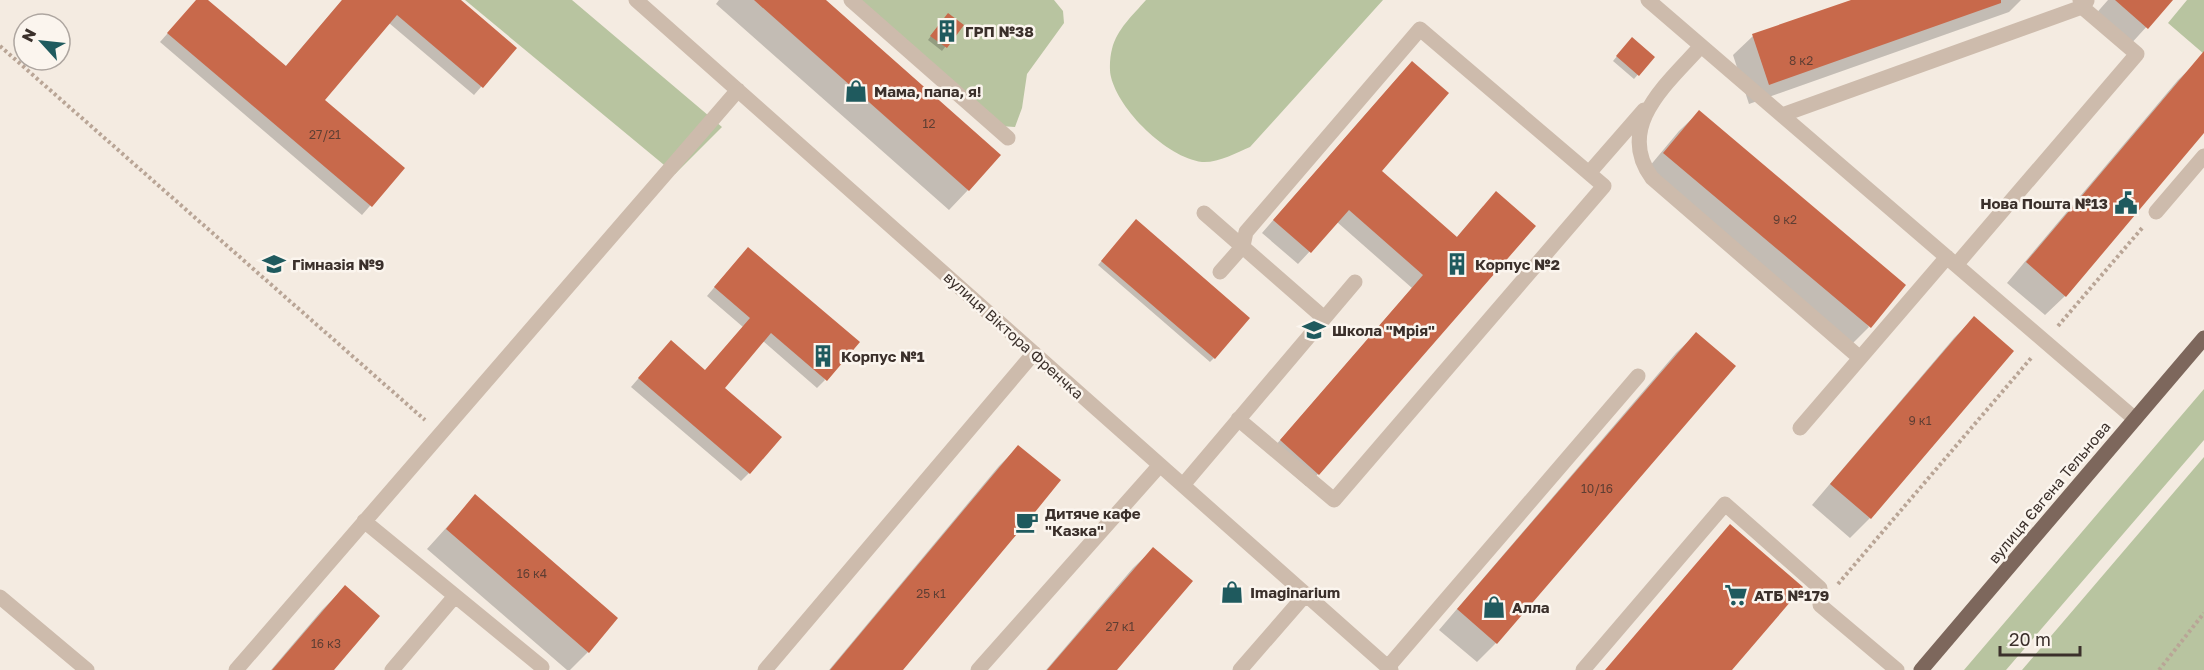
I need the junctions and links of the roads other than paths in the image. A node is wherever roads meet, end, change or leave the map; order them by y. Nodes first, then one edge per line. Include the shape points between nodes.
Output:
1 (636, 0) edge
2 (850, 0) edge
3 (1648, 0) edge
4 (2083, 2) edge
5 (1701, 45) junction
6 (738, 90) junction
7 (1649, 104) junction
8 (1782, 115) junction
9 (1008, 138) dead end
10 (2204, 156) edge
11 (1589, 173) junction
12 (2156, 212) road end
13 (1204, 213) dead end
14 (1243, 246) junction
15 (1952, 261) junction
16 (1220, 272) dead end
17 (1355, 282) dead end
18 (1324, 318) junction
19 (2204, 338) edge
20 (1034, 352) junction
21 (1860, 358) junction
22 (1638, 376) dead end
23 (1238, 419) junction
24 (2135, 419) junction
25 (1800, 428) dead end
26 (1160, 465) junction
27 (1183, 485) junction
28 (364, 521) junction
29 (1306, 594) junction
30 (455, 596) junction
31 (0, 597) edge
32 (1390, 669) edge
33 (87, 670) edge
34 (236, 670) edge
35 (392, 670) edge
36 (540, 670) edge
37 (765, 670) edge
38 (978, 670) edge
39 (1240, 670) edge
40 (1583, 670) edge
41 (1897, 670) edge
42 (1921, 670) edge

1 - 6 street, вулиця Віктора Френчка
2 - 9 street
3 - 5 street
4 - 8 street
4 - 15 street via 2137,54
5 - 7 street
5 - 8 street
6 - 20 street, вулиця Віктора Френчка
6 - 28 street
7 - 11 street
7 - 21 street via 1638,148 1652,178
8 - 15 street
10 - 12 street
11 - 14 street via 1420,29 1246,232
11 - 23 street via 1604,186 1334,500
13 - 14 street
14 - 16 street
14 - 18 street
15 - 21 street
15 - 24 street
17 - 18 street
18 - 23 street
19 - 24 main road, вулиця Євгена Тельнова
20 - 26 street, вулиця Віктора Френчка
20 - 37 street
21 - 25 street
22 - 32 street
23 - 27 street
24 - 42 main road, вулиця Євгена Тельнова
26 - 27 street, вулиця Віктора Френчка
26 - 38 street
27 - 29 street, вулиця Віктора Френчка
28 - 30 street
28 - 34 street
29 - 32 street, вулиця Віктора Френчка
29 - 39 street
30 - 35 street
30 - 36 street
31 - 33 street
40 - 41 street via 1725,504 1820,588 1820,605

